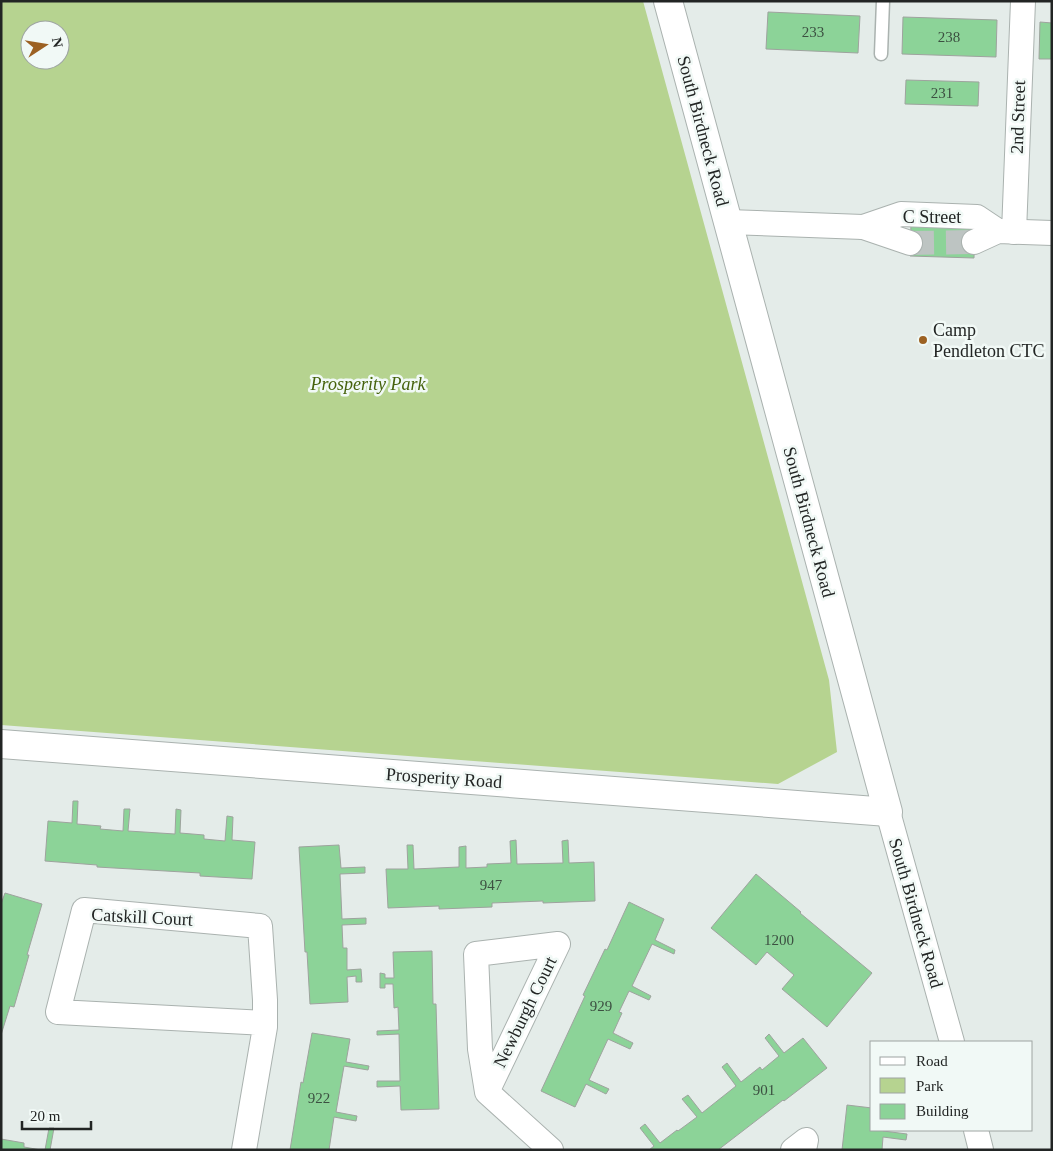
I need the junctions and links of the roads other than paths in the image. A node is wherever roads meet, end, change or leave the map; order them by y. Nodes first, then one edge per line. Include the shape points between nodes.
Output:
1 (668, 1) edge
2 (883, 1) edge
3 (1023, 1) edge
4 (880, 54) dead end
5 (728, 222) junction
6 (863, 227) junction
7 (1006, 231) junction
8 (1052, 233) edge
9 (974, 242) tunnel mouth
10 (910, 243) tunnel mouth
11 (1, 744) edge
12 (888, 812) junction
13 (265, 1023) junction
14 (952, 1041) edge
15 (487, 1092) junction
16 (976, 1131) edge
17 (244, 1150) edge
18 (551, 1150) edge
19 (793, 1150) edge
20 (804, 1150) edge
21 (981, 1150) edge

1 - 5 street, South Birdneck Road
2 - 4 lane
3 - 7 street, 2nd Street
5 - 6 street, C Street
5 - 12 street, South Birdneck Road
6 - 7 street, C Street via 901,214 977,217
6 - 10 street, C Street
7 - 8 street, C Street
7 - 9 street, C Street
11 - 12 street, Prosperity Road
12 - 14 street, South Birdneck Road
13 - 13 street, Catskill Court via 260,926 84,910 58,1012
13 - 17 street, Catskill Court
15 - 15 street, Newburgh Court via 511,1042 558,944 476,954 480,1049
15 - 18 street
16 - 21 street
19 - 20 street via 806,1140

